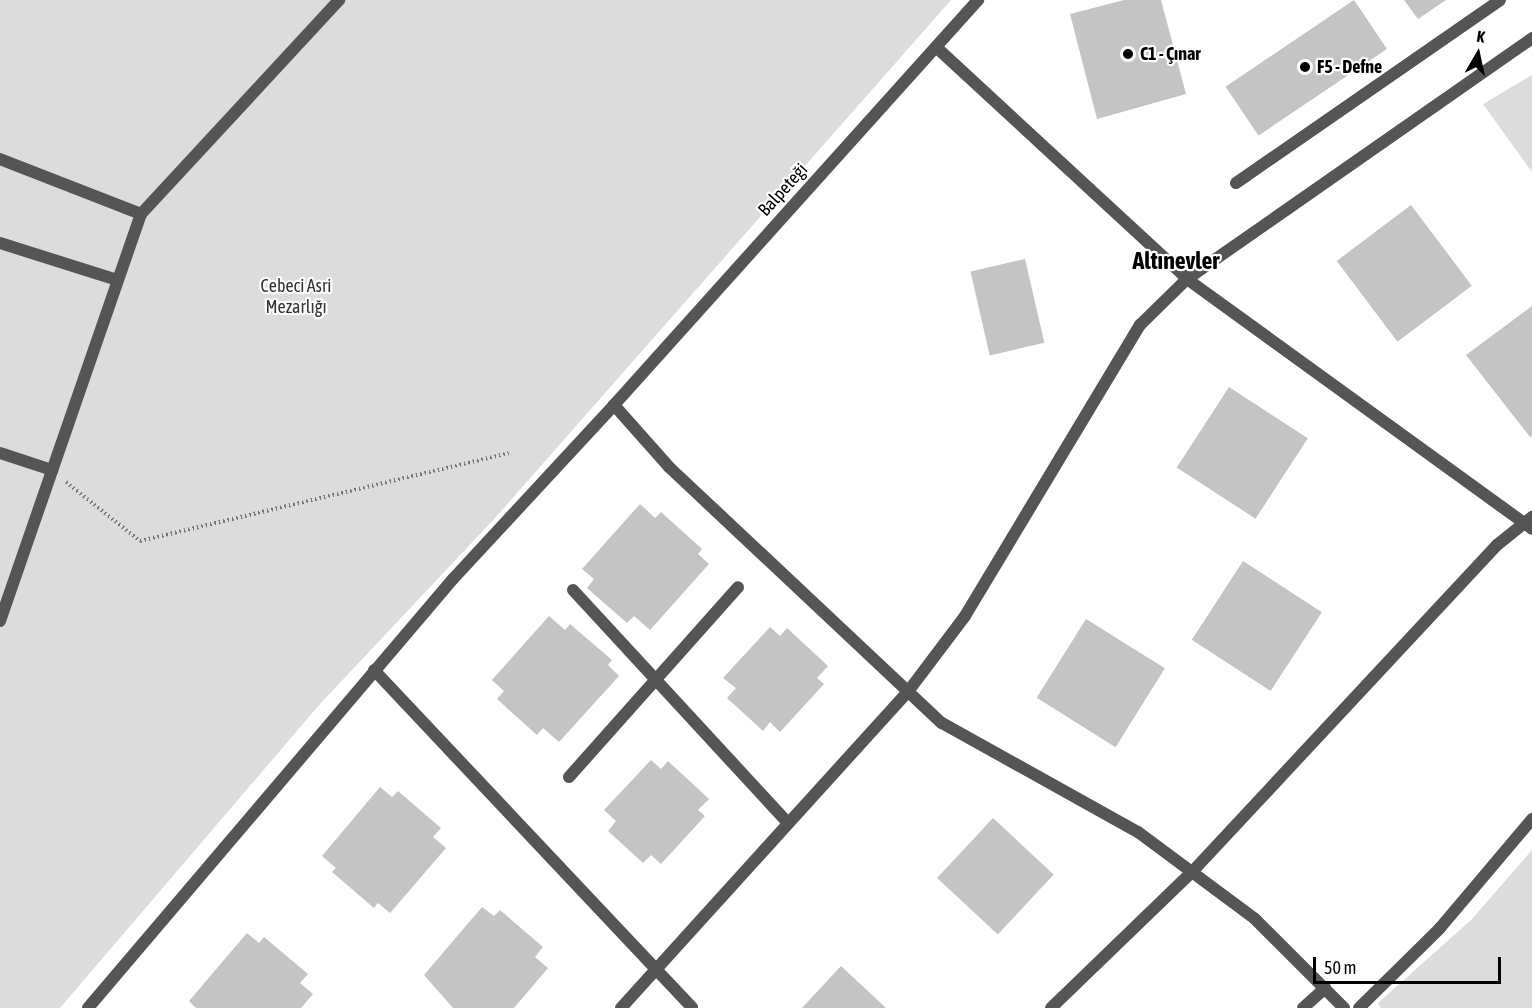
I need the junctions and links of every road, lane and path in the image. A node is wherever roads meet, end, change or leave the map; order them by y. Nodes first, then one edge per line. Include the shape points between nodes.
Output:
1 (339, 0) edge
2 (978, 0) edge
3 (1500, 0) edge
4 (1532, 38) edge
5 (936, 47) junction
6 (0, 159) edge
7 (1236, 183) dead end
8 (141, 214) junction
9 (0, 243) edge
10 (1187, 279) junction
11 (117, 280) junction
12 (614, 405) junction
13 (0, 453) edge
14 (509, 453) dead end
15 (52, 470) junction
16 (1530, 523) edge
17 (738, 586) dead end
18 (573, 590) dead end
19 (0, 621) edge
20 (374, 670) junction
21 (657, 676) junction
22 (907, 693) junction
23 (569, 777) dead end
24 (1532, 819) edge
25 (787, 822) junction
26 (1192, 872) junction
27 (656, 971) junction
28 (1325, 988) junction
29 (88, 1008) edge
30 (621, 1008) edge
31 (692, 1008) edge
32 (1051, 1008) edge
33 (1303, 1008) edge
34 (1344, 1008) edge
35 (1359, 1008) edge

1 - 8 street
2 - 5 street, Balpeteği
3 - 7 street
4 - 10 street
5 - 10 street
5 - 12 street, Balpeteği
6 - 8 street
8 - 11 street
9 - 11 street
10 - 16 street
10 - 22 street via 1140,326 965,616
11 - 15 street
12 - 20 street, Balpeteği
12 - 22 street via 669,467
13 - 15 street
14 - 15 path via 140,541
15 - 19 street
16 - 26 street via 1497,545
17 - 21 street
18 - 21 street
20 - 27 street
20 - 29 street, Balpeteği
21 - 23 street
21 - 25 street
22 - 25 street
22 - 26 street via 942,723 1138,832
24 - 35 street via 1440,928
25 - 27 street
26 - 28 street via 1255,919
26 - 32 street
27 - 30 street
27 - 31 street
28 - 33 street
28 - 34 street

